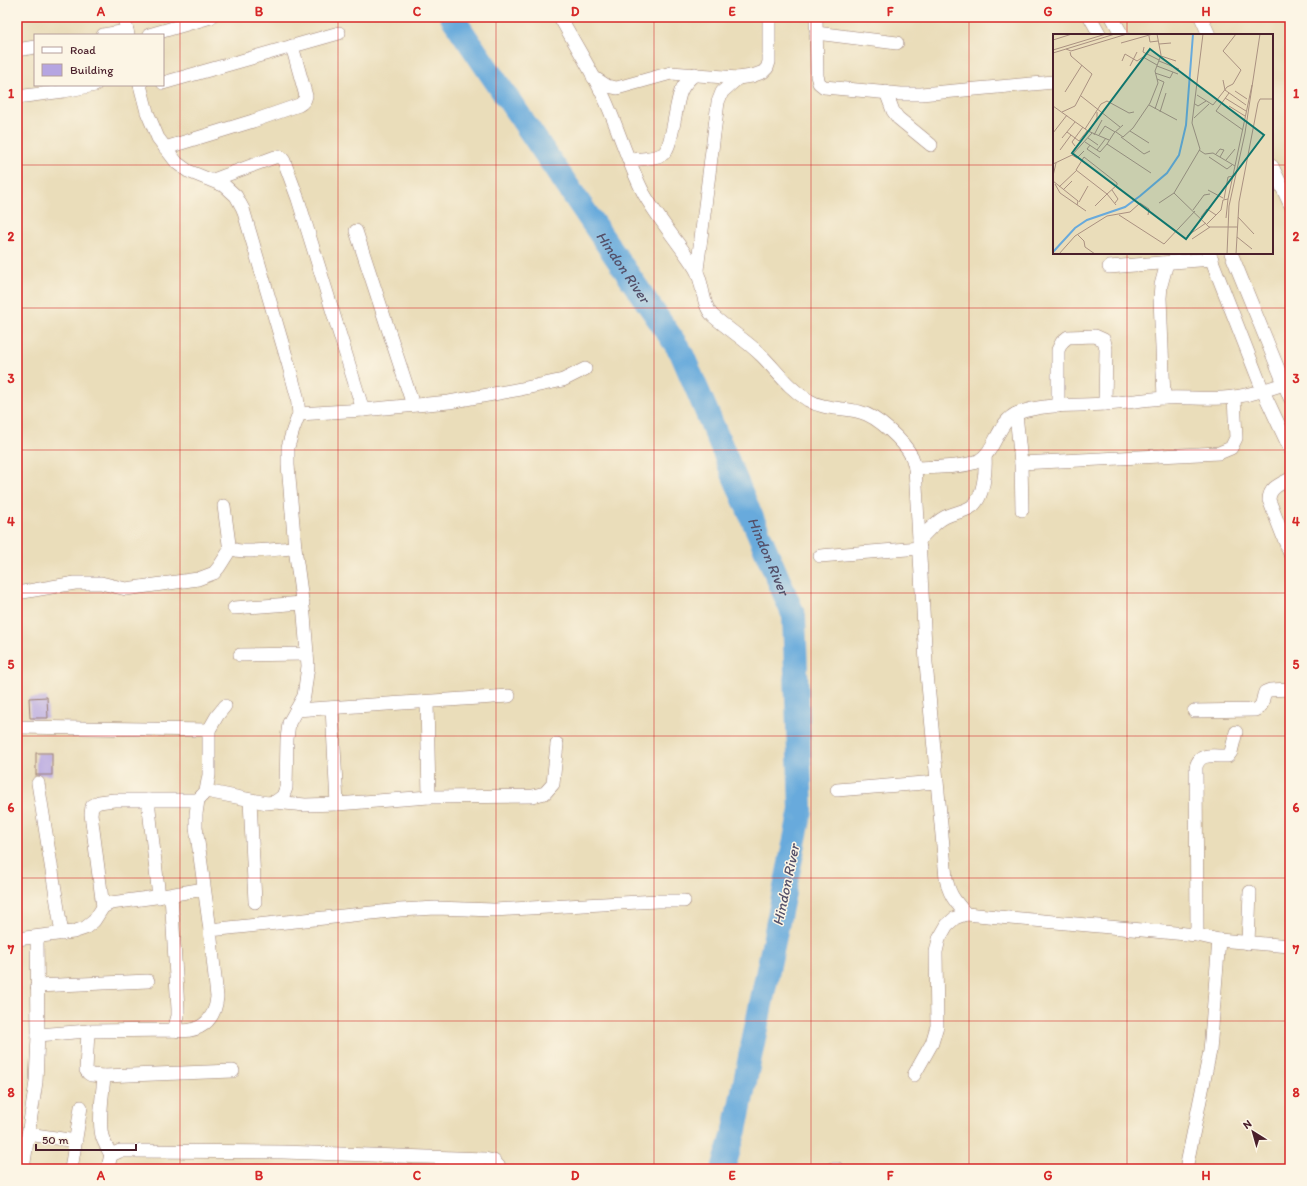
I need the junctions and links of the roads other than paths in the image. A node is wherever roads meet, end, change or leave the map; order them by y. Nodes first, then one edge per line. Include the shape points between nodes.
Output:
1 (124, 17) edge
2 (211, 17) edge
3 (560, 17) edge
4 (769, 17) edge
5 (816, 17) edge
6 (1090, 17) edge
7 (1112, 17) edge
8 (1201, 17) edge
9 (128, 33) edge
10 (339, 33) dead end
11 (816, 33) junction
12 (116, 34) edge
13 (152, 34) edge
14 (1099, 34) edge
15 (1121, 34) edge
16 (1209, 34) edge
17 (897, 43) dead end
18 (292, 46) junction
19 (34, 47) edge
20 (17, 50) edge
21 (695, 74) junction
22 (593, 77) junction
23 (738, 78) junction
24 (1053, 82) edge
25 (164, 83) edge
26 (90, 86) edge
27 (141, 87) edge
28 (886, 92) junction
29 (17, 98) edge
30 (931, 145) dead end
31 (165, 148) junction
32 (630, 160) junction
33 (1273, 168) edge
34 (213, 180) junction
35 (1290, 204) edge
36 (356, 231) dead end
37 (1231, 254) edge
38 (1210, 256) edge
39 (1167, 263) junction
40 (1110, 267) dead end
41 (696, 270) junction
42 (585, 369) dead end
43 (1284, 384) junction
44 (1263, 391) junction
45 (1234, 397) junction
46 (1164, 398) junction
47 (1290, 398) edge
48 (1105, 404) junction
49 (413, 405) junction
50 (1058, 406) junction
51 (364, 410) junction
52 (300, 414) junction
53 (1016, 414) junction
54 (1290, 449) edge
55 (985, 456) junction
56 (1021, 463) junction
57 (915, 468) junction
58 (1290, 479) edge
59 (224, 506) dead end
60 (1022, 510) dead end
61 (919, 544) junction
62 (231, 548) junction
63 (295, 548) junction
64 (1290, 554) edge
65 (820, 556) dead end
66 (17, 593) edge
67 (303, 603) junction
68 (234, 608) dead end
69 (307, 654) junction
70 (240, 655) dead end
71 (1290, 689) edge
72 (509, 696) dead end
73 (427, 702) junction
74 (225, 706) dead end
75 (332, 708) junction
76 (296, 710) junction
77 (1194, 711) dead end
78 (17, 727) edge
79 (209, 730) junction
80 (1236, 732) dead end
81 (557, 744) dead end
82 (936, 782) junction
83 (38, 783) dead end
84 (837, 790) dead end
85 (202, 796) junction
86 (428, 797) junction
87 (148, 800) junction
88 (250, 800) junction
89 (275, 802) junction
90 (337, 804) junction
91 (204, 889) junction
92 (1250, 892) dead end
93 (165, 896) junction
94 (684, 901) dead end
95 (255, 902) dead end
96 (103, 907) junction
97 (966, 914) junction
98 (210, 930) junction
99 (62, 934) junction
100 (1197, 935) junction
101 (37, 937) junction
102 (17, 939) edge
103 (1219, 940) junction
104 (1248, 943) junction
105 (1290, 946) edge
106 (148, 981) dead end
107 (37, 986) junction
108 (174, 1030) junction
109 (88, 1031) junction
110 (38, 1035) junction
111 (233, 1071) dead end
112 (914, 1075) dead end
113 (104, 1076) junction
114 (81, 1107) dead end
115 (28, 1134) junction
116 (76, 1140) junction
117 (111, 1156) junction
118 (23, 1169) edge
119 (71, 1169) edge
120 (109, 1169) edge
121 (501, 1169) edge
122 (832, 1169) edge
123 (838, 1169) edge
124 (1186, 1169) edge

1 - 9 street
2 - 13 street
3 - 22 street
4 - 23 street via 767,68 752,76
5 - 11 street
6 - 14 street
7 - 15 street
8 - 16 street
9 - 12 street
10 - 18 street
11 - 17 street
11 - 28 street via 816,76 819,83 824,87
18 - 25 street
18 - 31 street via 306,96 303,102 253,121
19 - 20 street
21 - 22 street via 671,73 617,88 607,86
21 - 23 street
21 - 32 street via 679,96 666,152 658,156
22 - 32 street via 607,103
23 - 41 street via 722,92 718,102
24 - 28 street via 921,94
26 - 29 street
27 - 31 street via 146,112
28 - 30 street via 898,118
31 - 34 street via 182,168
32 - 41 street via 636,177 657,215
33 - 35 street
34 - 51 street via 275,157 281,157 284,161
34 - 52 street via 231,191 243,209 288,363
36 - 49 street
37 - 43 street
38 - 39 street
38 - 44 street
39 - 40 street
39 - 46 street via 1160,298
41 - 57 street via 711,314 762,356 788,385 808,400 828,408 862,412 870,416 906,447
42 - 49 street via 563,380 521,389 449,402
43 - 44 street
43 - 47 street
44 - 45 street
44 - 54 street
45 - 46 street
45 - 56 street via 1236,438 1231,448 1219,453
46 - 48 street
48 - 50 street
48 - 50 street via 1104,340 1095,336 1068,337 1058,350
49 - 51 street
50 - 53 street
51 - 52 street
52 - 63 street via 288,447
53 - 55 street via 1001,429
53 - 56 street
55 - 57 street via 978,462 966,465
55 - 61 street via 986,465 977,502 971,508 945,518 930,528
56 - 60 street
57 - 61 street
58 - 64 street via 1273,488 1269,494 1271,507
59 - 62 street
61 - 65 street
61 - 82 street
62 - 63 street via 244,551
62 - 66 street via 214,573 198,579 126,589 101,583 76,583
63 - 67 street
67 - 68 street
67 - 69 street
69 - 70 street
69 - 76 street via 307,681 304,696
71 - 77 street via 1265,692 1262,697 1263,704 1255,710
72 - 73 street
73 - 75 street
73 - 86 street
74 - 79 street
75 - 76 street
75 - 90 street
76 - 89 street via 289,723 286,788 283,796
78 - 79 street
79 - 85 street via 209,775
80 - 100 street via 1228,756 1202,757 1196,767
81 - 86 street via 553,784 545,793 533,796
82 - 84 street
82 - 97 street via 948,889
83 - 99 street
85 - 87 street
85 - 88 street
85 - 91 street via 196,814 196,827
86 - 90 street
87 - 93 street
87 - 96 street via 114,800 99,802 92,806
88 - 89 street
88 - 95 street
89 - 90 street via 305,805
91 - 93 street
91 - 98 street
92 - 104 street
93 - 96 street via 111,903
93 - 108 street via 178,1009
94 - 98 street via 494,910 400,910
96 - 99 street via 94,921 85,928
97 - 100 street
97 - 112 street via 955,918 947,925 939,939 936,952 937,1026 932,1043
98 - 108 street via 218,997 215,1008 207,1022 199,1028 184,1032
99 - 101 street
100 - 103 street
101 - 102 street
101 - 107 street
103 - 104 street
103 - 124 street via 1210,1051
104 - 105 street
106 - 107 street
107 - 110 street
108 - 109 street
109 - 110 street
109 - 113 street via 86,1070 91,1075
110 - 115 street via 36,1082
111 - 113 street
113 - 117 street via 101,1123 102,1134
114 - 116 street
115 - 116 street
115 - 118 street
116 - 119 street
117 - 120 street
117 - 121 street via 120,1152 275,1152 486,1159 494,1161
122 - 123 street

